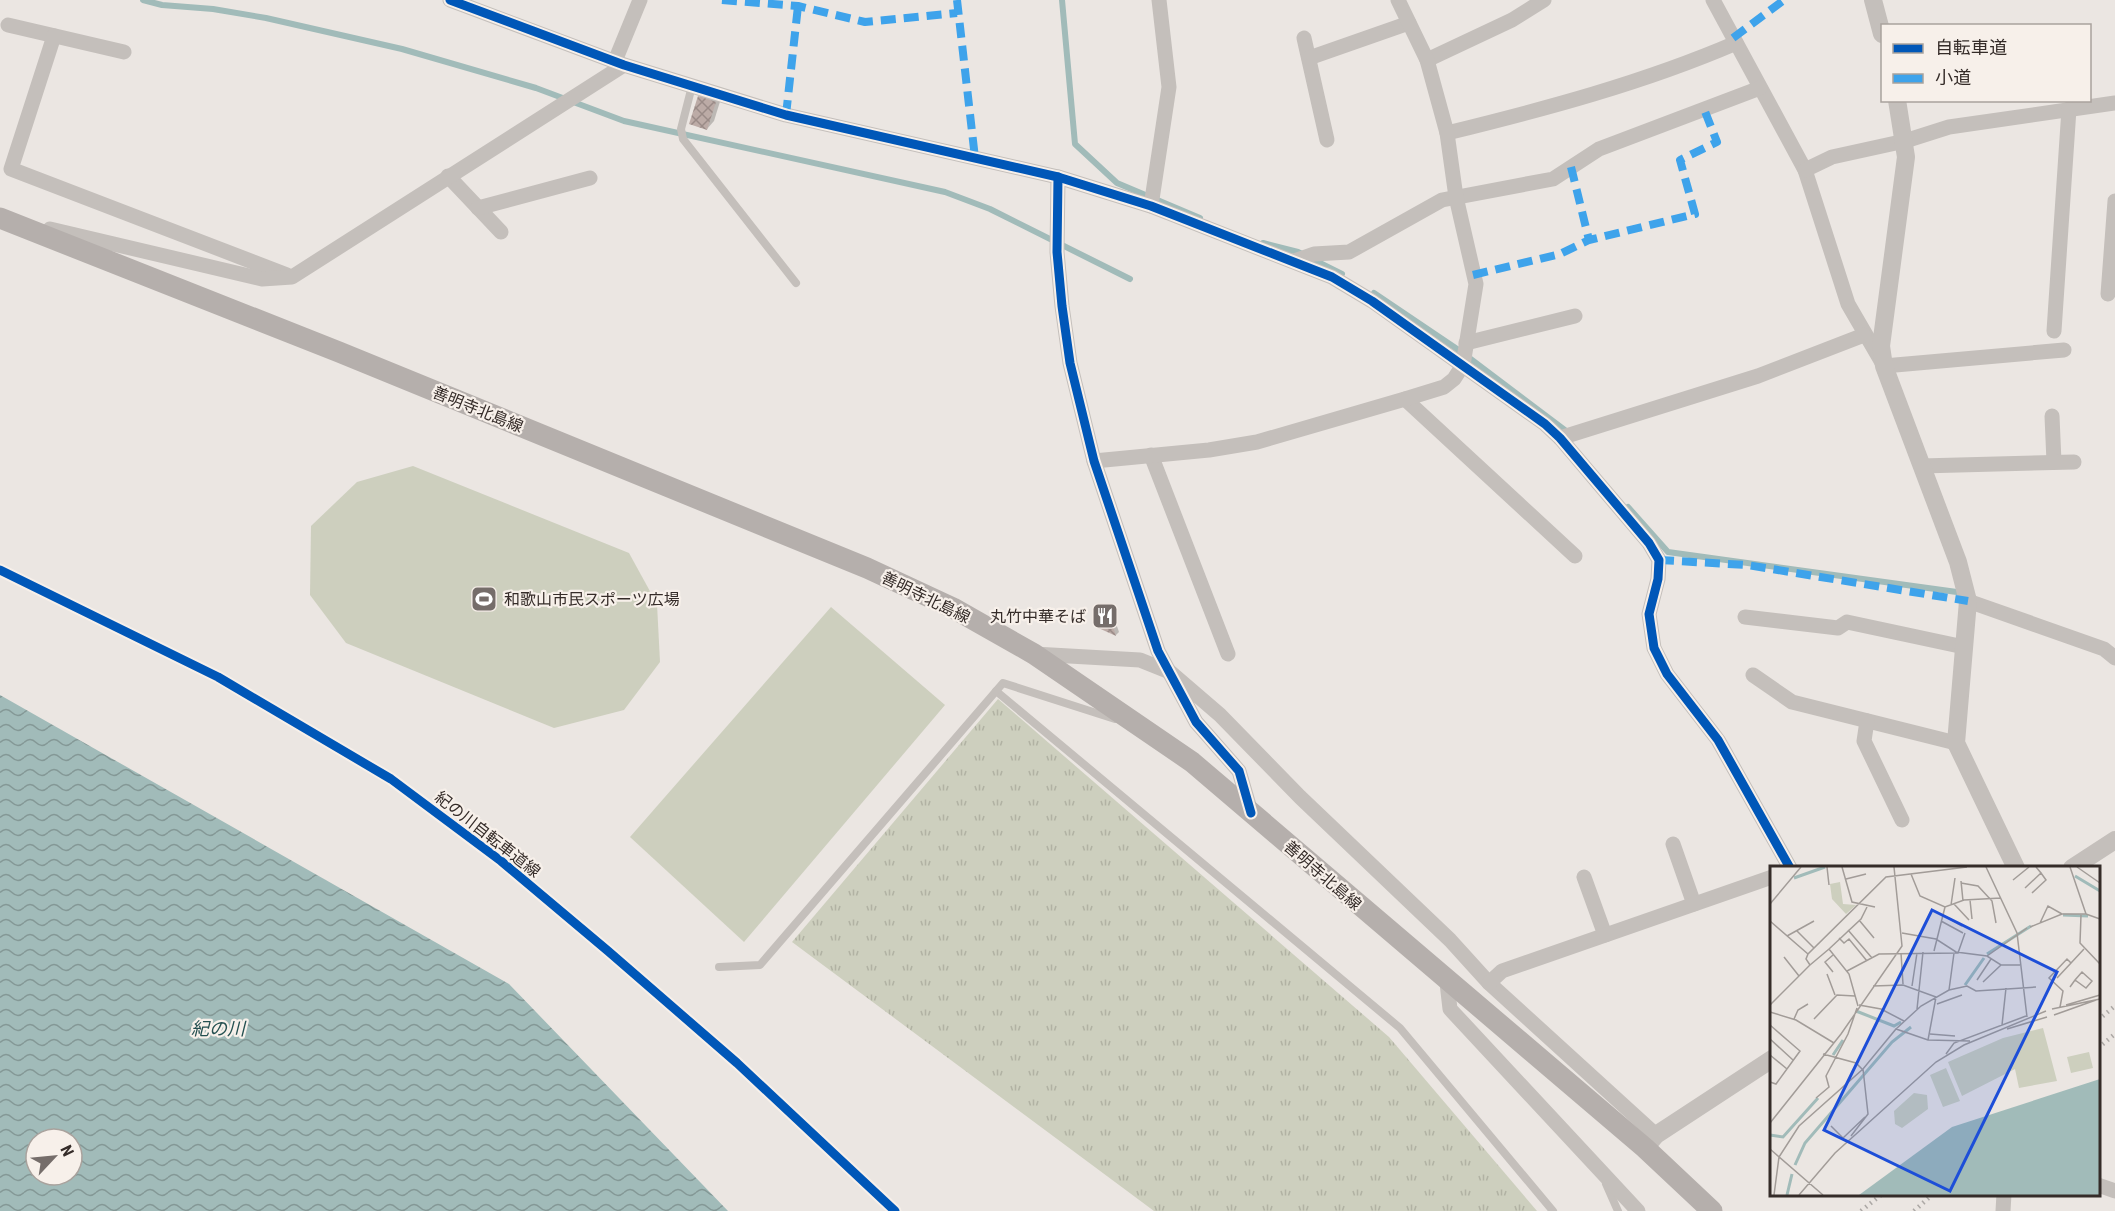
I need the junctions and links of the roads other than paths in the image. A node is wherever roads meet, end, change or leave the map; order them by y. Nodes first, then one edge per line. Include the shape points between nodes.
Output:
1 (450, 0) edge
2 (640, 0) edge
3 (1160, 0) edge
4 (1398, 0) edge
5 (1544, 0) edge
6 (1713, 0) edge
7 (1873, 0) edge
8 (1409, 23) junction
9 (8, 25) dead end
10 (1881, 30) edge
11 (54, 36) junction
12 (1304, 39) dead end
13 (1736, 44) junction
14 (124, 52) dead end
15 (1309, 58) junction
16 (1427, 60) junction
17 (619, 63) junction
18 (692, 86) junction
19 (1760, 88) junction
20 (1897, 102) edge
21 (2115, 103) edge
22 (2069, 109) junction
23 (1447, 133) junction
24 (1327, 140) dead end
25 (1905, 141) junction
26 (6, 167) edge
27 (1805, 170) junction
28 (448, 176) junction
29 (1058, 177) junction
30 (590, 178) dead end
31 (1456, 197) junction
32 (1152, 201) junction
33 (2115, 201) edge
34 (478, 208) junction
35 (0, 218) edge
36 (501, 232) dead end
37 (1303, 258) junction
38 (292, 277) junction
39 (796, 283) dead end
40 (2108, 294) dead end
41 (1575, 316) dead end
42 (2054, 331) dead end
43 (1864, 335) junction
44 (2064, 350) dead end
45 (1464, 354) junction
46 (1884, 366) junction
47 (1405, 399) junction
48 (2052, 416) dead end
49 (1560, 438) junction
50 (1151, 455) junction
51 (1094, 461) junction
52 (2054, 462) junction
53 (2074, 462) dead end
54 (1921, 466) junction
55 (1575, 556) dead end
56 (1966, 596) junction
57 (1745, 617) dead end
58 (1964, 647) junction
59 (1034, 654) junction
60 (1228, 654) dead end
61 (2115, 658) edge
62 (1170, 672) junction
63 (1753, 675) dead end
64 (996, 691) junction
65 (1867, 721) junction
66 (1140, 727) junction
67 (1956, 743) junction
68 (1251, 813) junction
69 (1902, 820) dead end
70 (2115, 840) edge
71 (1673, 844) dead end
72 (1789, 866) edge
73 (2016, 866) edge
74 (2074, 866) edge
75 (1584, 877) dead end
76 (1770, 878) edge
77 (1694, 904) junction
78 (1605, 935) junction
79 (719, 967) dead end
80 (1448, 982) junction
81 (1489, 983) junction
82 (1770, 1060) edge
83 (1650, 1141) junction
84 (1599, 1169) junction
85 (2100, 1186) edge
86 (2115, 1191) edge
87 (2004, 1196) edge
88 (1553, 1211) edge
89 (1618, 1211) edge
90 (1638, 1211) edge
91 (1712, 1211) edge
92 (2003, 1211) edge

1 - 17 street
2 - 17 street
3 - 32 street via 1169,87
4 - 8 street
5 - 16 street via 1512,20
6 - 13 street
7 - 10 street
8 - 15 street
8 - 16 street
9 - 11 street
11 - 14 street
11 - 26 street
12 - 15 street
13 - 19 street
13 - 23 street via 1689,63 1540,110
15 - 24 street
16 - 23 street
17 - 18 street
17 - 28 street
18 - 29 street via 786,114
18 - 39 lane via 681,129 683,139
19 - 27 street
19 - 31 street via 1599,149 1553,179
20 - 25 street
21 - 22 street
22 - 25 street via 1949,128
22 - 42 street
23 - 31 street
25 - 27 street via 1833,157
25 - 46 street via 1881,346
26 - 38 street
27 - 43 street via 1836,272
28 - 34 street
28 - 38 street
29 - 32 street
29 - 51 street via 1057,252 1070,363
30 - 34 street
31 - 37 street via 1442,200 1349,252
31 - 45 street via 1476,284
32 - 37 street
33 - 40 street
34 - 36 street
35 - 38 street via 262,279
35 - 59 main road, 善明寺北島線 via 867,568 953,608
37 - 45 street
41 - 45 street
43 - 46 street
43 - 49 street via 1758,376
44 - 46 street
45 - 47 street via 1454,379 1444,387
45 - 49 street
46 - 54 street
47 - 50 street via 1257,442
47 - 55 street
48 - 52 street
49 - 72 street via 1659,560 1649,614 1654,648 1667,674 1718,740
50 - 51 street
50 - 60 street
51 - 62 street via 1155,641
52 - 53 street
52 - 54 street
54 - 56 street
56 - 58 street
56 - 61 street via 2104,650
57 - 58 street via 1838,628 1846,622
58 - 67 street
59 - 62 street via 1140,660
59 - 66 main road, 善明寺北島線
62 - 68 street via 1196,722 1239,771
62 - 81 street via 1220,715
63 - 65 street via 1792,702
64 - 66 lane via 1003,683
64 - 79 lane via 760,965
64 - 88 lane via 1400,1028
65 - 67 street
65 - 69 street via 1864,741
66 - 68 main road, 善明寺北島線 via 1192,762
67 - 73 street
68 - 80 main road, 善明寺北島線
70 - 74 street
71 - 77 street
75 - 78 street
76 - 77 street
77 - 78 street
78 - 81 street via 1502,970
80 - 83 main road, 善明寺北島線
80 - 84 street via 1450,1009
81 - 83 street
82 - 83 street
83 - 91 main road, 善明寺北島線
84 - 89 lane
84 - 90 street
85 - 86 street
87 - 92 street

